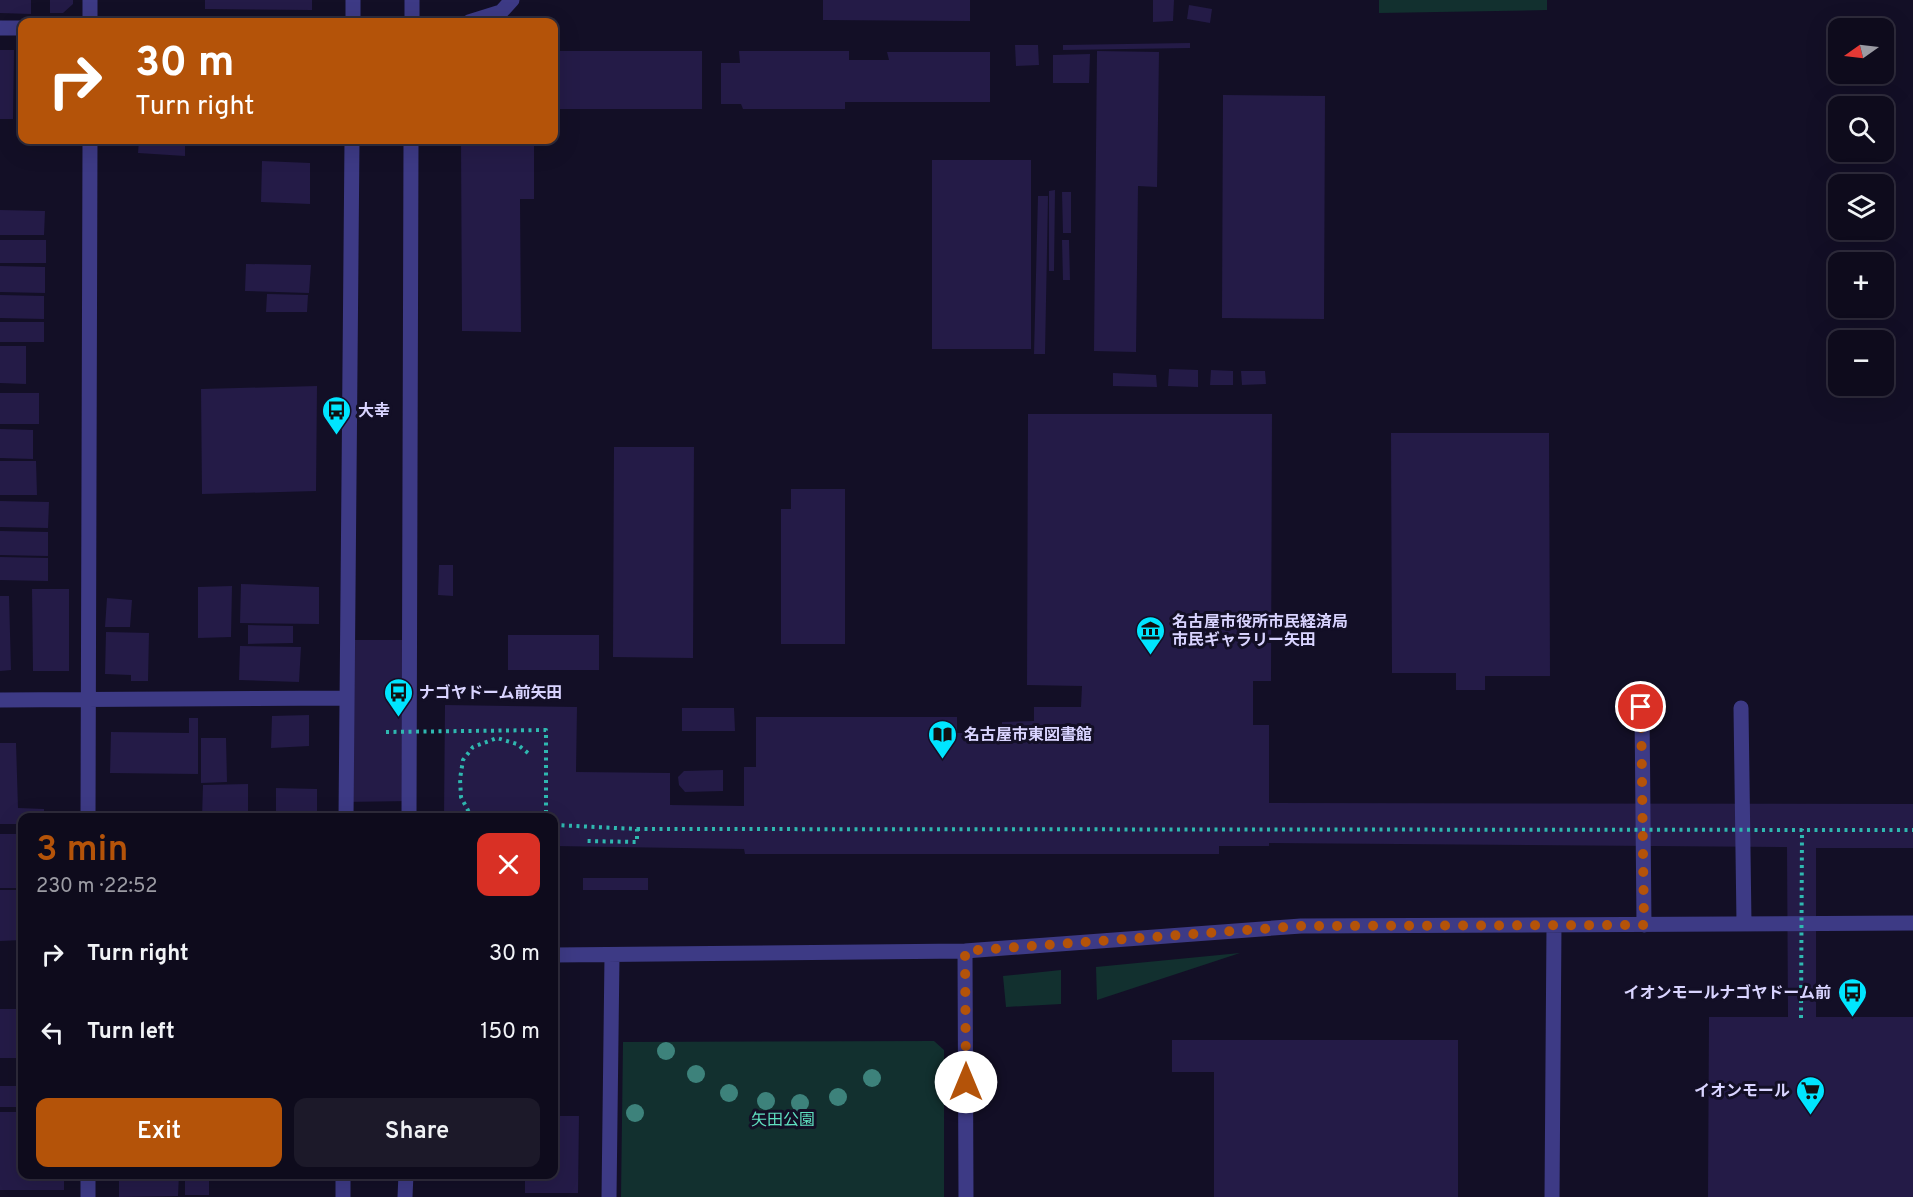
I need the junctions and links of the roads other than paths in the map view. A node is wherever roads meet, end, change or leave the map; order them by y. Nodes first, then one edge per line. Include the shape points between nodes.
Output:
1 (90, 0) edge
2 (353, 0) edge
3 (412, 0) edge
4 (512, 0) edge
5 (90, 18) edge
6 (353, 18) edge
7 (412, 18) edge
8 (482, 18) edge
9 (0, 28) edge
10 (18, 28) edge
11 (90, 144) edge
12 (352, 144) edge
13 (411, 144) edge
14 (347, 698) junction
15 (0, 700) edge
16 (87, 700) junction
17 (1641, 707) dead end
18 (1741, 708) dead end
19 (88, 813) edge
20 (346, 813) edge
21 (410, 813) edge
22 (1913, 923) edge
23 (1744, 924) junction
24 (1554, 925) junction
25 (1644, 925) junction
26 (965, 951) junction
27 (558, 955) edge
28 (612, 956) junction
29 (88, 1179) edge
30 (344, 1179) edge
31 (406, 1179) edge
32 (88, 1197) edge
33 (343, 1197) edge
34 (405, 1197) edge
35 (609, 1197) edge
36 (966, 1197) edge
37 (1552, 1197) edge

1 - 5 street
2 - 6 street
3 - 7 street
4 - 8 street via 501,12
9 - 10 street
11 - 16 street
12 - 14 street
13 - 21 street
14 - 16 street
14 - 20 street
15 - 16 street
16 - 19 street
17 - 25 street
18 - 23 street
22 - 23 street
23 - 25 street
24 - 25 street
24 - 26 street via 1301,926
24 - 37 street
26 - 28 street
26 - 36 street
27 - 28 street
28 - 35 street
29 - 32 street
30 - 33 street
31 - 34 street

